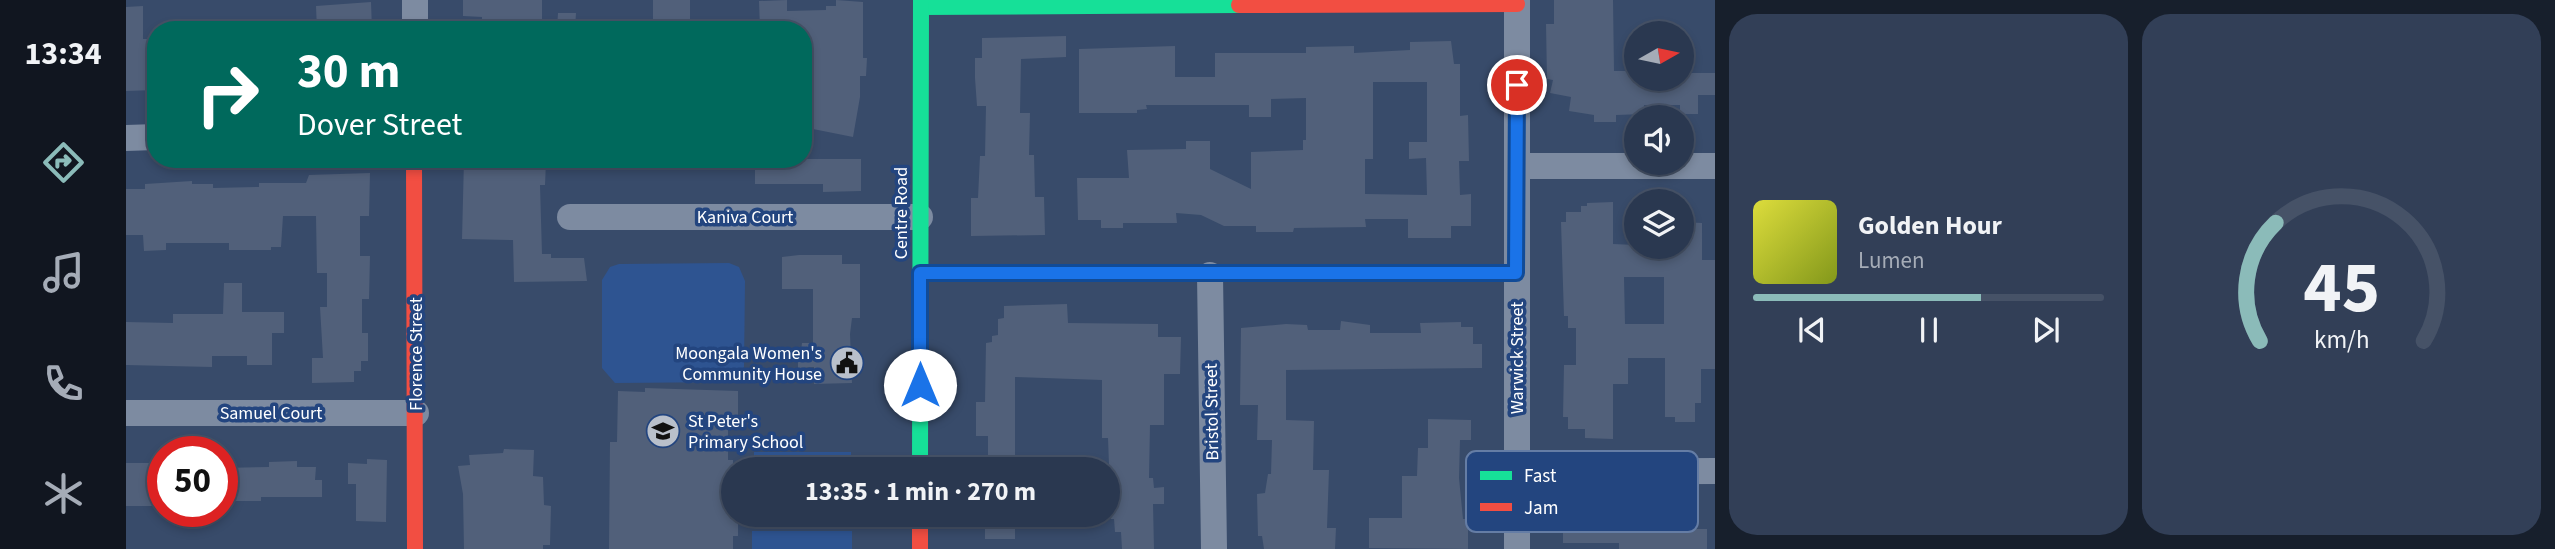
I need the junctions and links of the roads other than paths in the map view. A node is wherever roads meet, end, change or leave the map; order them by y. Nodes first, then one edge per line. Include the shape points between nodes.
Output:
1 (415, 0) edge
2 (1517, 2) edge
3 (921, 3) edge
4 (415, 21) edge
5 (126, 138) edge
6 (147, 138) edge
7 (1517, 166) junction
8 (1715, 166) edge
9 (414, 168) edge
10 (570, 217) dead end
11 (920, 217) junction
12 (920, 273) junction
13 (1516, 273) junction
14 (1210, 275) junction
15 (126, 413) edge
16 (416, 413) junction
17 (1517, 451) edge
18 (920, 457) edge
19 (920, 527) edge
20 (415, 549) edge
21 (920, 549) edge
22 (1214, 549) edge

1 - 4 street
2 - 3 street
2 - 7 street, Warwick Street
3 - 11 street, Centre Road
5 - 6 street
7 - 8 street
7 - 13 street, Warwick Street
9 - 16 street, Florence Street
10 - 11 street, Kaniva Court
11 - 12 street, Centre Road
12 - 14 street
12 - 18 street, Centre Road
13 - 14 street
13 - 17 street, Warwick Street
14 - 22 street, Bristol Street
15 - 16 street, Samuel Court
16 - 20 street, Florence Street
19 - 21 street

